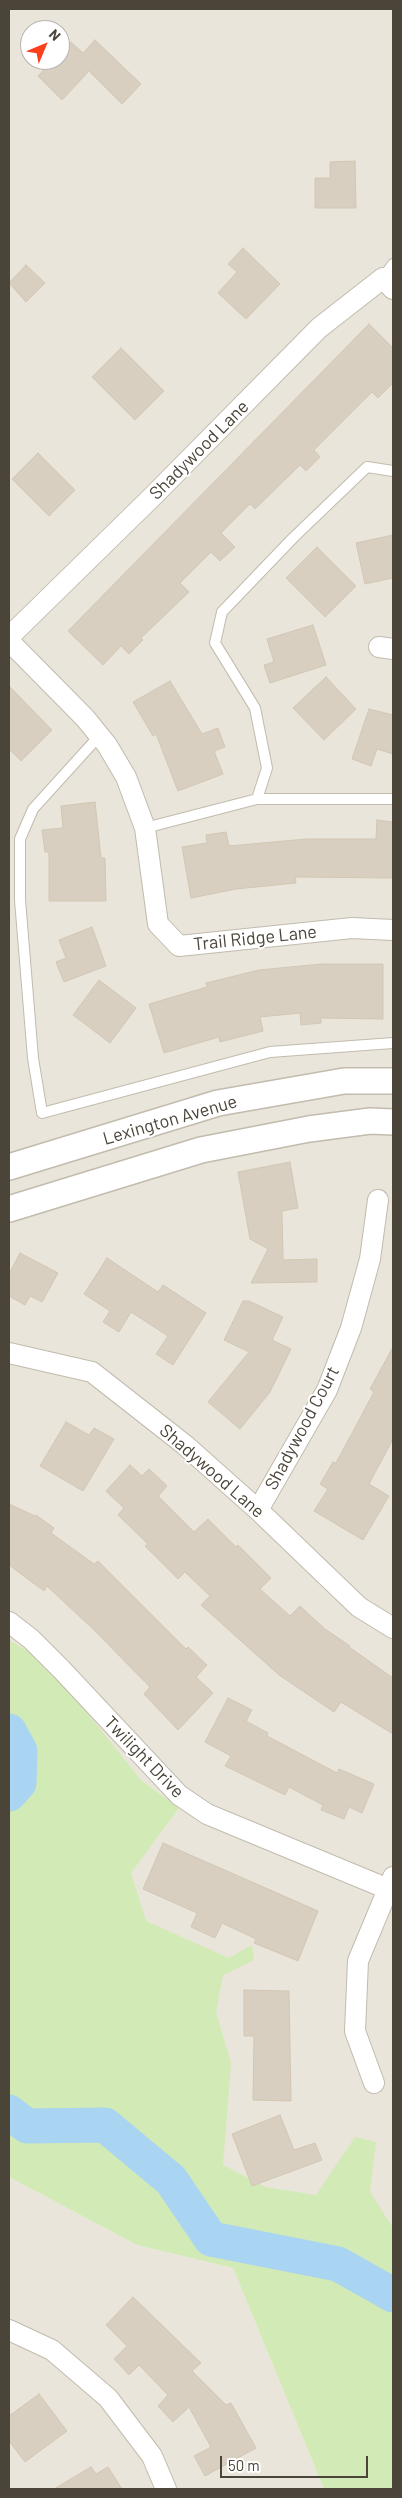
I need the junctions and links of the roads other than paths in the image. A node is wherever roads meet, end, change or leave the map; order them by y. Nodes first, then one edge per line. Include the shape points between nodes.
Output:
1 (390, 277) edge
2 (393, 472) edge
3 (9, 637) edge
4 (9, 641) edge
5 (100, 736) junction
6 (257, 799) junction
7 (393, 799) edge
8 (145, 828) junction
9 (393, 930) edge
10 (393, 1043) edge
11 (393, 1081) edge
12 (393, 1122) edge
13 (9, 1167) edge
14 (378, 1200) dead end
15 (9, 1209) edge
16 (9, 1353) edge
17 (258, 1510) junction
18 (9, 1622) edge
19 (393, 1628) edge
20 (391, 1883) edge
21 (374, 2083) dead end
22 (9, 2330) edge
23 (166, 2489) edge

1 - 3 street, Shadywood Lane via 319,328
2 - 6 lane via 367,468 222,612 215,643 254,708 267,768
4 - 5 street, Trail Ridge Lane
5 - 8 street, Trail Ridge Lane via 126,777
5 - 10 lane via 33,810 20,839 20,900 33,1058 42,1113 270,1052
6 - 7 lane
6 - 8 lane
8 - 9 street, Trail Ridge Lane via 158,924 179,946 352,928
11 - 13 street, Lexington Avenue via 344,1081 218,1103
12 - 15 street via 370,1121 310,1129 201,1150
14 - 17 street, Shadywood Court via 370,1259 351,1328 327,1390
16 - 17 street, Shadywood Lane via 92,1372 185,1445
17 - 19 street, Shadywood Lane via 359,1607
18 - 20 street, Twilight Drive via 62,1670 178,1795 206,1814
20 - 21 street via 358,1961 355,2031
22 - 23 street via 52,2350 108,2398 152,2456

